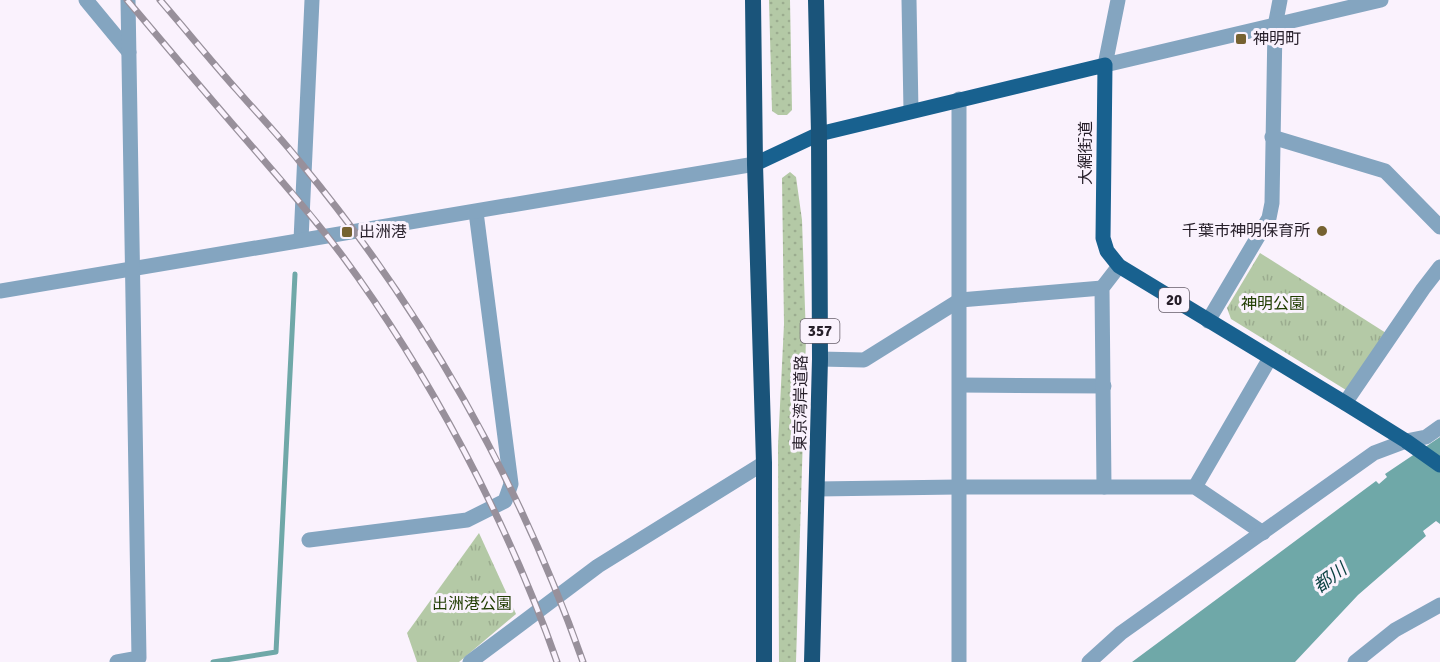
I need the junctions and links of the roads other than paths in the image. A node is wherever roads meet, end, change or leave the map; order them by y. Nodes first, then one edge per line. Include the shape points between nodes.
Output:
1 (86, 0) edge
2 (128, 0) edge
3 (312, 0) edge
4 (753, 0) edge
5 (816, 0) edge
6 (909, 0) edge
7 (1118, 0) edge
8 (1280, 0) edge
9 (1382, 0) edge
10 (1275, 26) junction
11 (129, 52) junction
12 (1105, 64) junction
13 (959, 99) junction
14 (912, 111) junction
15 (819, 134) junction
16 (1272, 137) junction
17 (755, 164) junction
18 (476, 212) junction
19 (1440, 227) edge
20 (301, 240) junction
21 (1119, 266) junction
22 (1440, 267) edge
23 (131, 268) junction
24 (1102, 288) junction
25 (0, 291) edge
26 (960, 300) junction
27 (1208, 321) junction
28 (1270, 358) junction
29 (820, 359) junction
30 (960, 385) junction
31 (1104, 386) junction
32 (1345, 403) junction
33 (1440, 427) edge
34 (1406, 441) junction
35 (764, 463) junction
36 (1440, 465) edge
37 (958, 487) junction
38 (1104, 487) junction
39 (1195, 488) junction
40 (817, 489) junction
41 (1263, 533) junction
42 (309, 540) dead end
43 (1440, 604) edge
44 (117, 662) edge
45 (470, 662) edge
46 (764, 662) edge
47 (812, 662) edge
48 (959, 662) edge
49 (1089, 662) edge
50 (1355, 662) edge

1 - 11 street
2 - 11 street
3 - 20 street
4 - 17 highway
5 - 15 highway, 東京湾岸道路 / 357
6 - 14 street
7 - 12 street
8 - 10 street
9 - 10 street
10 - 12 street
10 - 16 street
11 - 23 street
12 - 13 main road
12 - 21 main road, 大網街道 / 20 via 1103,238
13 - 14 main road
13 - 26 street
14 - 15 main road
15 - 17 main road
15 - 29 highway, 東京湾岸道路 / 357
16 - 19 street via 1384,171
16 - 27 street via 1269,218
17 - 18 street
17 - 35 highway
18 - 20 street
18 - 42 street via 511,484 505,501 467,520
20 - 23 street
21 - 24 street
21 - 27 main road, 大網街道 / 20
22 - 32 street
23 - 25 street
23 - 44 street via 139,658
24 - 26 street
24 - 31 street
26 - 29 street via 864,360
26 - 30 street
27 - 28 main road, 大網街道 / 20
28 - 32 main road, 大網街道 / 20
28 - 39 street
29 - 40 highway, 東京湾岸道路 / 357
30 - 31 street
30 - 37 street
31 - 38 street
32 - 34 main road, 大網街道 / 20
33 - 34 street via 1426,437
34 - 36 main road, 20
34 - 41 street via 1374,453
35 - 45 street via 598,566
35 - 46 highway
37 - 38 street
37 - 40 street
37 - 48 street
38 - 39 street
39 - 41 street
40 - 47 highway, 東京湾岸道路 / 357
41 - 49 street via 1121,633
43 - 50 street via 1395,630

